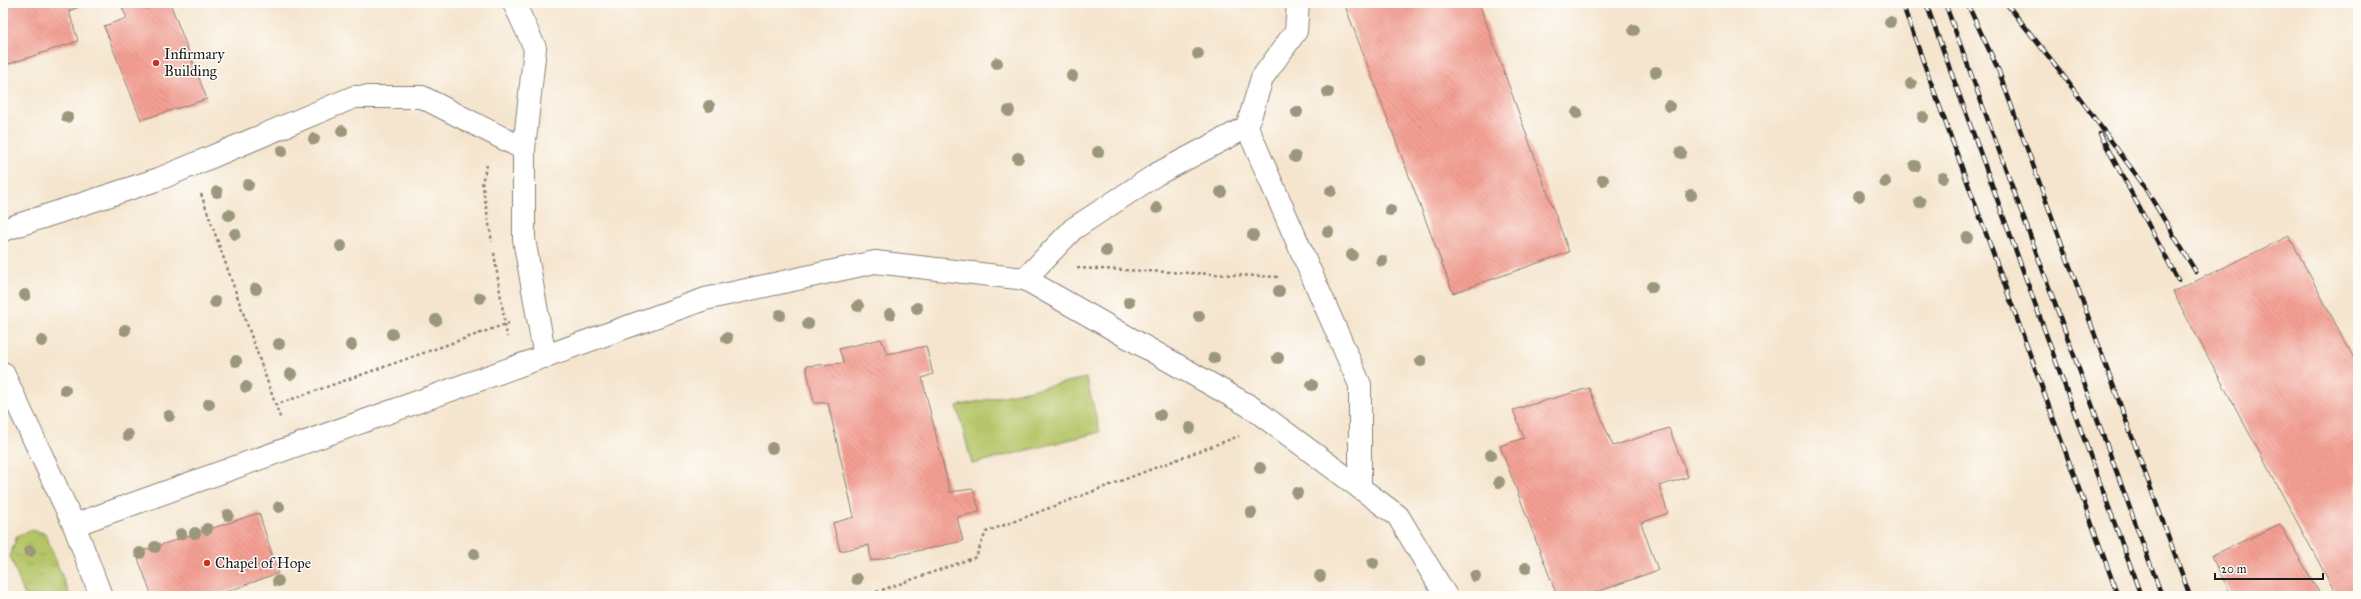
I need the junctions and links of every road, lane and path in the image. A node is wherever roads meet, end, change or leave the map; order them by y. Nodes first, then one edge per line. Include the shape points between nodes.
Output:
1 (514, 3) edge
2 (1298, 3) edge
3 (1247, 127) junction
4 (524, 149) junction
5 (199, 188) dead end
6 (3, 230) edge
7 (1073, 268) dead end
8 (1285, 277) dead end
9 (1025, 279) junction
10 (516, 321) dead end
11 (545, 357) junction
12 (3, 373) edge
13 (275, 405) junction
14 (283, 426) dead end
15 (1242, 435) dead end
16 (1360, 488) junction
17 (74, 525) junction
18 (101, 596) edge
19 (865, 596) edge
20 (1446, 596) edge

1 - 4 lane via 535,48
2 - 3 lane via 1296,31 1262,78
3 - 9 lane via 1158,174 1073,229
3 - 16 lane via 1360,385
4 - 6 lane via 422,97 354,97 159,179
4 - 11 lane via 524,239
5 - 13 path
7 - 8 path
9 - 11 lane via 875,262 706,299
9 - 16 lane via 1251,407
10 - 13 path
11 - 17 lane
12 - 17 lane
13 - 14 path
15 - 19 path via 986,532 976,557
16 - 20 lane via 1398,516
17 - 18 lane

